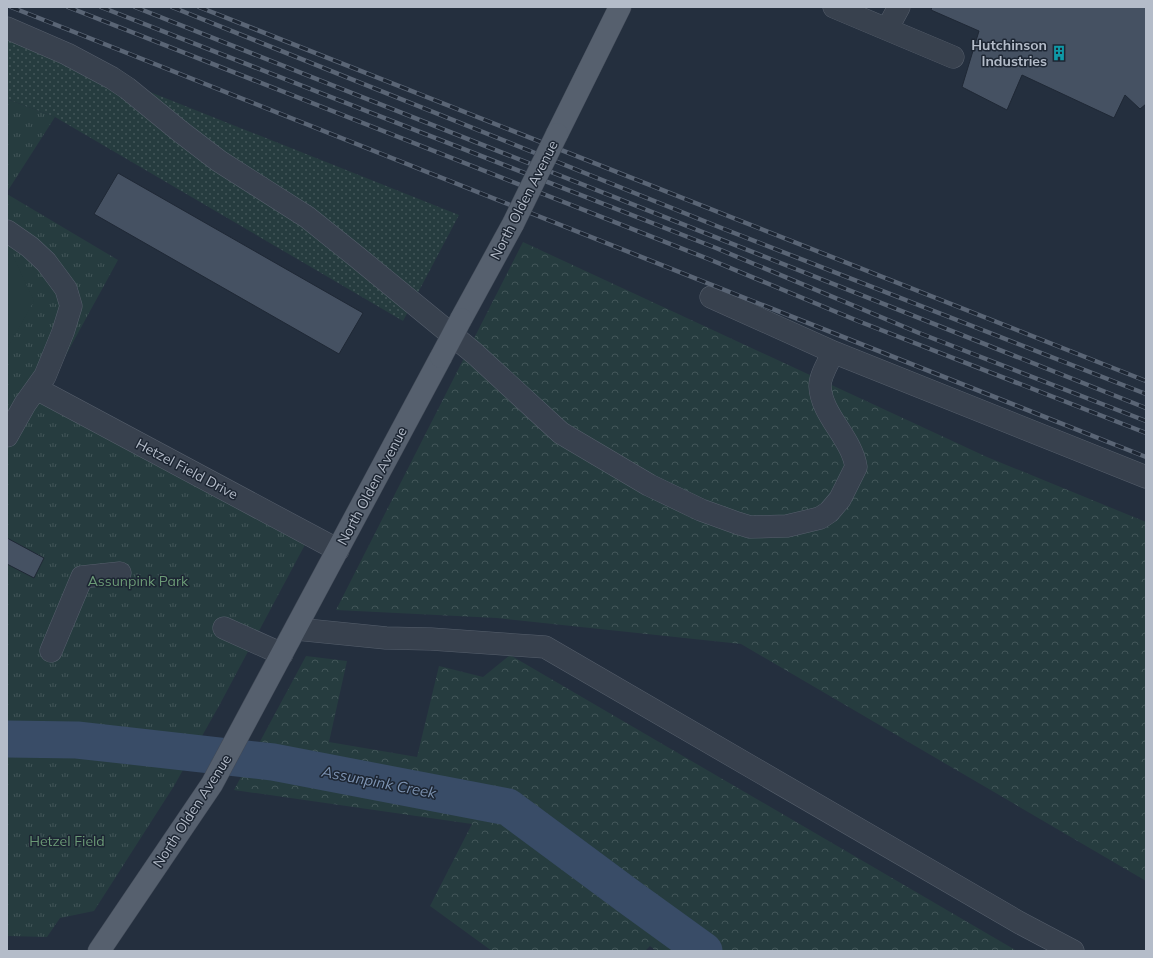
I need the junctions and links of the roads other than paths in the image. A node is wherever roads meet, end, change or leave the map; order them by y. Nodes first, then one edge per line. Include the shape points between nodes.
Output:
1 (620, 7) edge
2 (834, 7) edge
3 (899, 7) edge
4 (7, 28) edge
5 (887, 29) junction
6 (953, 57) dead end
7 (7, 231) edge
8 (712, 297) dead end
9 (833, 352) junction
10 (37, 389) junction
11 (7, 436) edge
12 (1146, 477) edge
13 (338, 550) junction
14 (120, 573) dead end
15 (224, 628) dead end
16 (296, 629) junction
17 (51, 651) dead end
18 (282, 654) junction
19 (99, 951) edge
20 (1073, 951) edge

1 - 13 main road, North Olden Avenue, bridge via 513,224
2 - 5 street
3 - 5 street
4 - 9 street via 67,54 122,84 219,160 307,218 350,252 479,357 561,433 649,485 701,510 750,527 787,526 820,518 834,508 856,467 851,449 822,397 820,385
5 - 6 street
7 - 10 street via 46,262 66,289 70,299 71,306 63,332
8 - 9 street
9 - 12 street
10 - 11 street via 25,404
10 - 13 street, Hetzel Field Drive
13 - 16 main road, North Olden Avenue
14 - 17 street via 82,577
15 - 18 street
16 - 18 main road, North Olden Avenue
16 - 20 street via 386,638 545,647
18 - 19 main road, North Olden Avenue via 212,784

